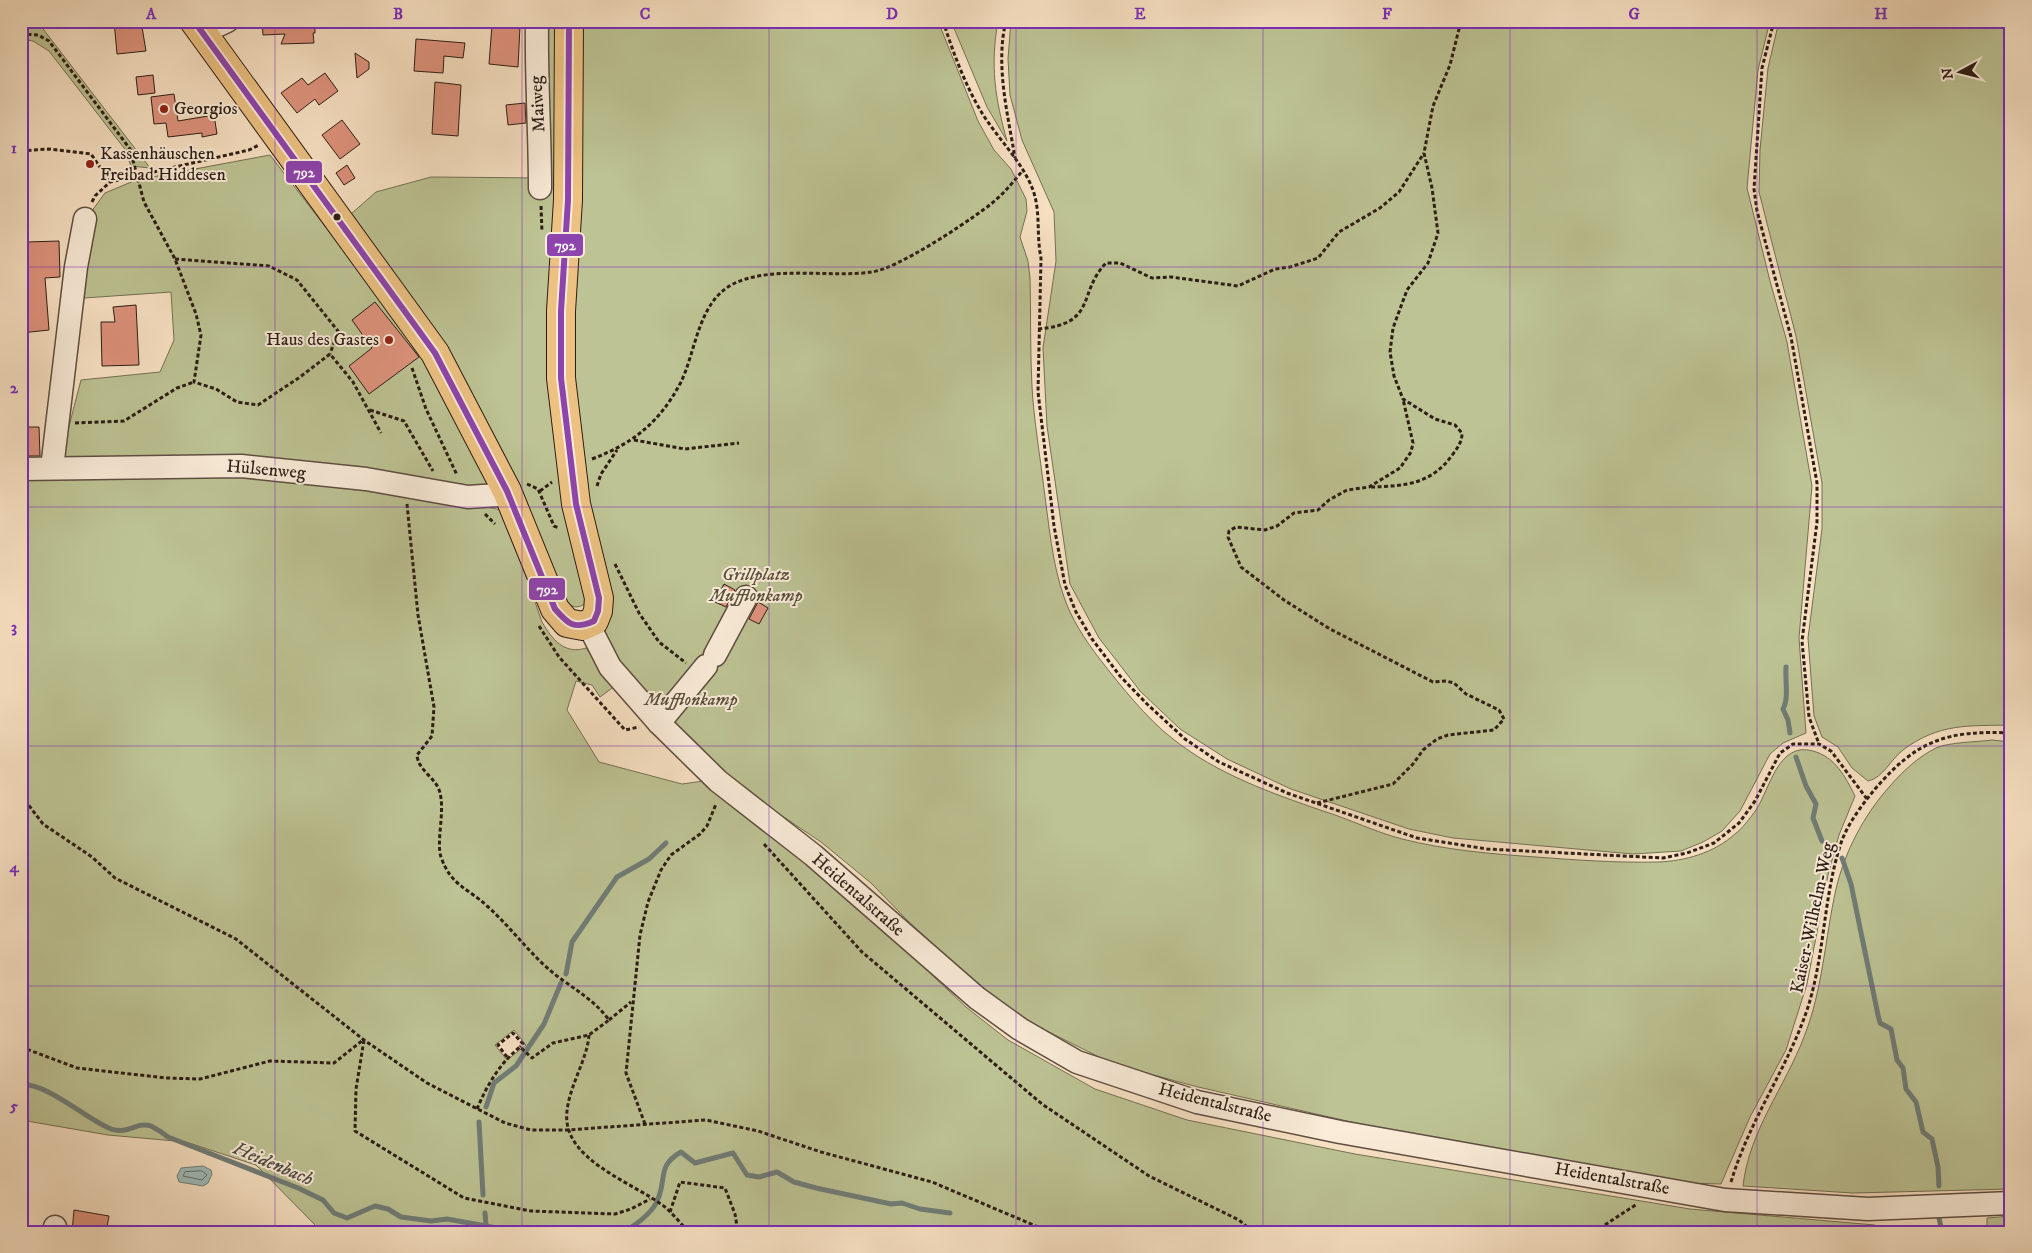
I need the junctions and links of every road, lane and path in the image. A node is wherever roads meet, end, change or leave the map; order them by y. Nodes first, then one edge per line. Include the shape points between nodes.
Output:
1 (227, 21) edge
2 (537, 21) edge
3 (569, 21) edge
4 (824, 21) edge
5 (943, 21) edge
6 (1006, 21) edge
7 (1461, 21) edge
8 (1774, 21) edge
9 (198, 27) edge
10 (820, 27) dead end
11 (21, 34) edge
12 (264, 142) dead end
13 (21, 151) edge
14 (1424, 153) junction
15 (1015, 159) junction
16 (1023, 170) junction
17 (136, 175) junction
18 (110, 182) junction
19 (540, 188) dead end
20 (85, 219) joint
21 (175, 259) junction
22 (1038, 329) junction
23 (330, 354) junction
24 (412, 368) dead end
25 (194, 382) junction
26 (1403, 398) junction
27 (369, 410) junction
28 (57, 422) junction
29 (381, 433) dead end
30 (633, 440) junction
31 (739, 443) dead end
32 (21, 468) edge
33 (52, 468) junction
34 (555, 480) dead end
35 (405, 486) junction
36 (1370, 487) junction
37 (597, 490) dead end
38 (508, 491) junction
39 (540, 491) junction
40 (445, 493) junction
41 (468, 497) junction
42 (563, 529) dead end
43 (614, 562) dead end
44 (746, 597) dead end
45 (588, 624) junction
46 (682, 658) dead end
47 (659, 723) junction
48 (2011, 732) edge
49 (1819, 744) junction
50 (718, 781) junction
51 (21, 795) edge
52 (1867, 799) junction
53 (1316, 803) junction
54 (761, 840) dead end
55 (632, 1002) junction
56 (608, 1020) junction
57 (589, 1035) junction
58 (364, 1040) junction
59 (21, 1047) edge
60 (521, 1048) junction
61 (507, 1057) junction
62 (477, 1109) junction
63 (645, 1124) junction
64 (567, 1130) junction
65 (1662, 1188) junction
66 (650, 1198) junction
67 (1725, 1200) junction
68 (2011, 1204) edge
69 (670, 1212) junction
70 (689, 1232) edge
71 (738, 1232) edge
72 (1050, 1232) edge
73 (1253, 1232) edge
74 (1594, 1232) edge

1 - 9 street
2 - 19 street, Maiweg
3 - 45 main road via 568,200 561,311 561,378 576,504 599,598 597,615
4 - 10 path
5 - 15 path via 982,113
6 - 15 path via 1002,57
7 - 14 path via 1450,64 1433,106
8 - 49 path via 1762,68 1754,189 1791,337 1817,483 1817,522 1802,641 1809,717
9 - 38 main road via 435,352
11 - 17 path via 49,41 130,149
12 - 17 path via 249,150
13 - 18 path via 49,149 91,154
14 - 22 path via 1400,192 1339,232 1318,258 1275,269 1238,286 1171,277 1152,278 1120,263 1106,264 1098,272 1082,311 1054,328
14 - 26 path via 1438,234 1428,263 1407,290 1393,328 1390,352 1394,376
15 - 16 path
16 - 22 path via 1033,189 1039,213 1037,240 1041,280
16 - 30 path via 984,210 891,268 871,272 759,277 734,284 719,294 696,339 681,381 665,408
17 - 18 path
17 - 21 path via 144,202
18 - 20 path via 95,196
20 - 28 street
21 - 23 path via 269,266 297,280 338,332
21 - 25 path via 201,335
22 - 53 path via 1038,392 1052,509 1065,585 1076,612 1120,676 1185,740 1219,762
23 - 25 path via 258,405 237,402 216,389
23 - 27 path via 353,382
24 - 41 path via 426,409
25 - 28 path via 177,388 124,421
26 - 36 path via 1413,443 1411,452 1400,468
26 - 36 path via 1435,418 1455,425 1462,434 1462,441 1444,467 1431,476 1403,486
27 - 29 path
27 - 40 path via 404,420
28 - 33 street
30 - 31 path via 685,449
30 - 37 path via 618,450 601,474
32 - 33 street, Hülsenweg
33 - 35 street, Hülsenweg via 241,466
34 - 39 path
35 - 40 street, Hülsenweg
35 - 56 path via 418,615 434,707 432,736 417,755 440,791 441,856 450,876 468,894 486,905 557,976 599,1007
36 - 53 path via 1347,490 1318,510 1294,513 1265,530 1236,527 1229,531 1228,537 1241,567 1330,629 1433,682 1454,683 1466,694 1499,710 1504,719 1494,730 1437,739 1393,784
38 - 39 path via 525,484
38 - 41 street, Hülsenweg
38 - 45 main road via 555,609 567,623
39 - 42 path via 554,526
40 - 41 street, Hülsenweg
43 - 46 path via 621,581 659,642
44 - 47 street via 710,660
45 - 47 street, Heidentalstraße via 610,667
47 - 50 street, Heidentalstraße
48 - 52 path, Kaiser-Wilhelm-Weg via 1974,731 1915,750 1895,766
49 - 52 path via 1831,751
49 - 53 path via 1793,744 1780,753 1755,801 1739,822 1714,843 1662,858 1472,847 1417,838
50 - 55 path via 715,810 707,826 672,854 648,902 640,935 638,978
50 - 65 street, Heidentalstraße via 813,856 978,998 1020,1029 1077,1062 1197,1102 1340,1132
51 - 58 path via 43,824 92,856 115,878 236,938
52 - 67 path, Kaiser-Wilhelm-Weg via 1841,843 1816,976 1798,1036 1755,1121
54 - 73 path via 862,952 1042,1104 1149,1176 1239,1220
55 - 56 path
55 - 63 path via 626,1073
56 - 57 path
57 - 60 path via 553,1042 532,1058
57 - 64 path via 588,1047 572,1084
58 - 59 path via 334,1063 270,1061 200,1079 77,1068
58 - 62 path via 427,1083
58 - 66 path via 356,1088 355,1131 440,1185 464,1198 531,1211 615,1214
60 - 61 path
60 - 61 path via 523,1044 514,1032 498,1045
61 - 62 path via 501,1070 489,1082
62 - 64 path via 531,1130
63 - 64 path
63 - 72 path via 706,1120 758,1131 932,1182
64 - 66 path via 581,1151
65 - 67 street, Heidentalstraße
65 - 74 path
66 - 69 path
67 - 68 street, Heidentalstraße via 1868,1209
69 - 70 path
69 - 71 path via 680,1182 724,1188 735,1214

